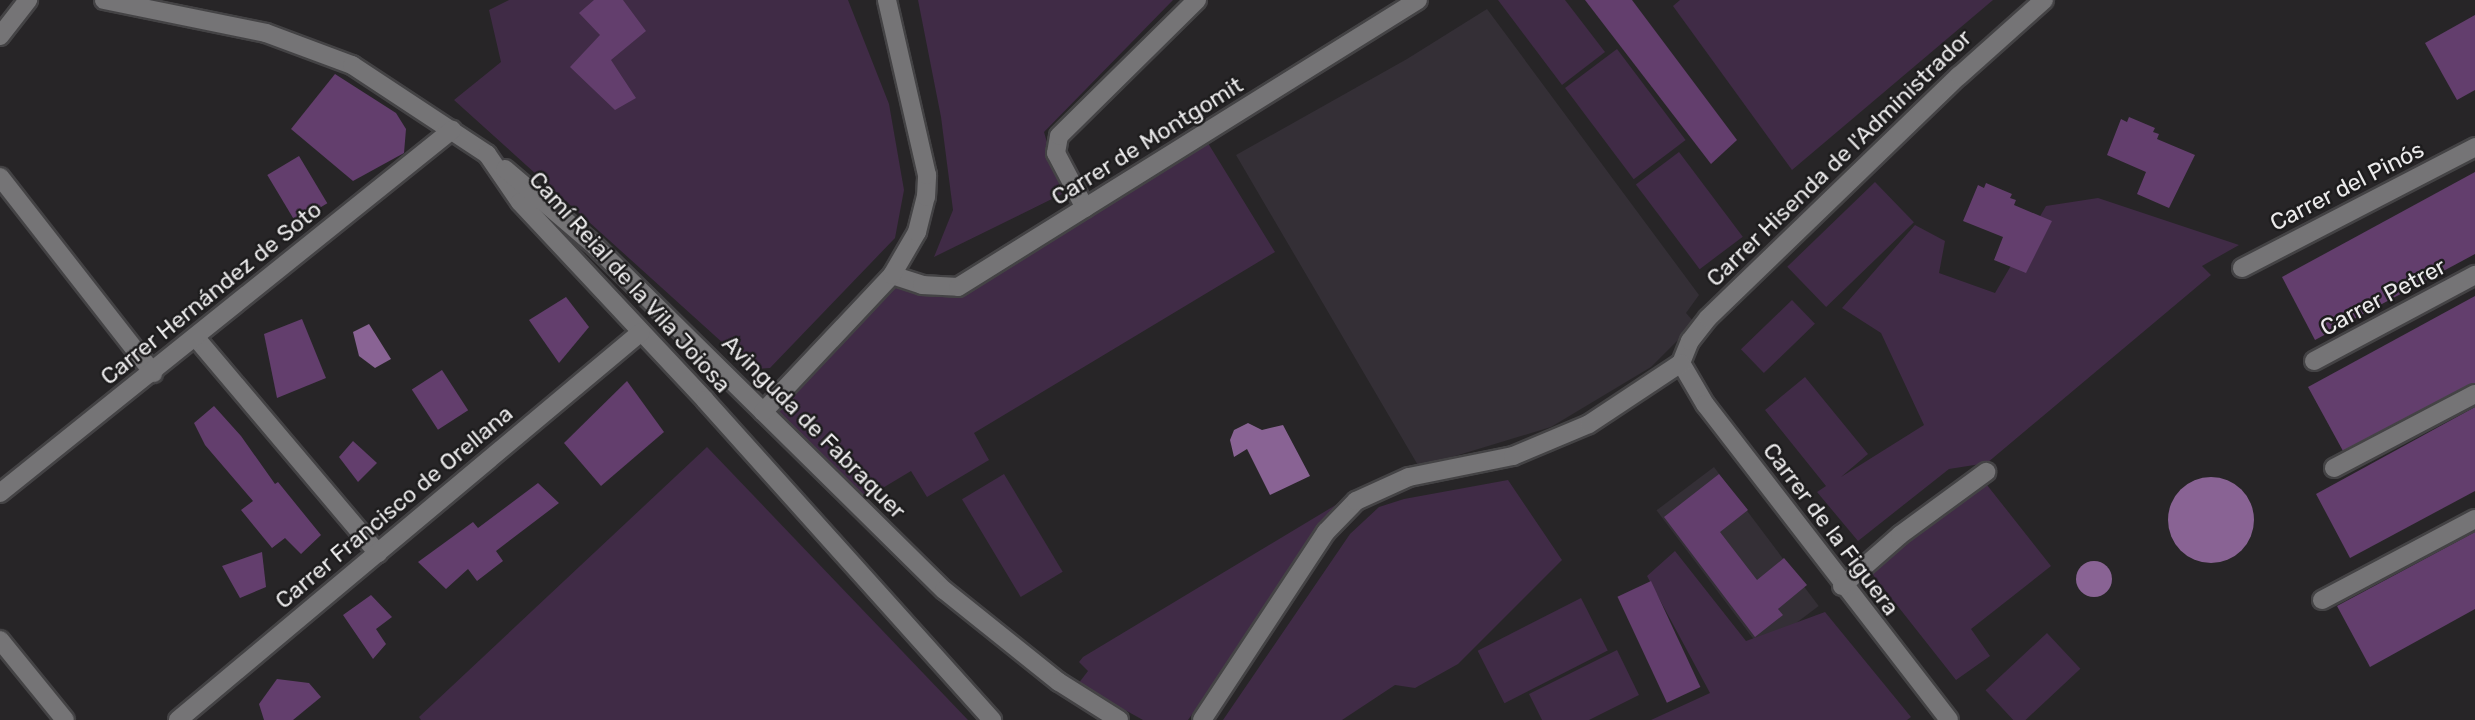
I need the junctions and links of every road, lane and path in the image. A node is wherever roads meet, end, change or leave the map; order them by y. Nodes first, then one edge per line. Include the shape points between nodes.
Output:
1 (28, 0) edge
2 (887, 0) edge
3 (1197, 0) edge
4 (1418, 0) edge
5 (2044, 0) edge
6 (109, 1) edge
7 (0, 36) edge
8 (452, 130) junction
9 (2475, 147) edge
10 (487, 154) junction
11 (0, 177) edge
12 (1085, 208) junction
13 (2242, 268) dead end
14 (892, 275) junction
15 (2475, 275) edge
16 (641, 332) junction
17 (196, 338) junction
18 (2314, 361) dead end
19 (1681, 363) junction
20 (153, 373) junction
21 (2475, 394) edge
22 (763, 412) junction
23 (2334, 468) dead end
24 (1986, 472) dead end
25 (0, 493) edge
26 (2475, 519) edge
27 (378, 553) junction
28 (1842, 586) junction
29 (2322, 600) dead end
30 (0, 640) edge
31 (65, 720) edge
32 (178, 720) edge
33 (992, 720) edge
34 (1119, 720) edge
35 (1202, 720) edge
36 (1949, 720) edge

1 - 7 street
2 - 14 street via 927,175 917,232
3 - 12 street via 1059,135 1056,153
4 - 12 street, Carrer de Montgomit
5 - 19 street, Carrer Hisenda de l'Administrador via 1708,318 1690,341
6 - 8 street, Camí Reial de la Vila Joiosa via 278,37 352,65
8 - 10 street, Camí Reial de la Vila Joiosa
8 - 17 street, Carrer Hernández de Soto
9 - 13 street, Carrer del Pinós
10 - 16 street, Camí Reial de la Vila Joiosa via 520,202
10 - 22 street, Avinguda de Fabraquer via 595,246
11 - 20 street
12 - 14 street, Carrer de Montgomit via 958,287 922,285
14 - 22 street
15 - 18 street, Carrer Petrer
16 - 27 street, Carrer Francisco de Orellana
16 - 33 street, Camí Reial de la Vila Joiosa
17 - 20 street, Carrer Hernández de Soto
17 - 27 street
19 - 28 street, Carrer de la Figuera via 1705,404
19 - 35 street via 1588,424 1513,456 1409,477 1356,501 1326,532
20 - 25 street, Carrer Hernández de Soto
21 - 23 street
22 - 34 street, Avinguda de Fabraquer via 944,590 1059,682
24 - 28 street
26 - 29 street
27 - 32 street, Carrer Francisco de Orellana
28 - 36 street, Carrer de la Figuera
30 - 31 street

